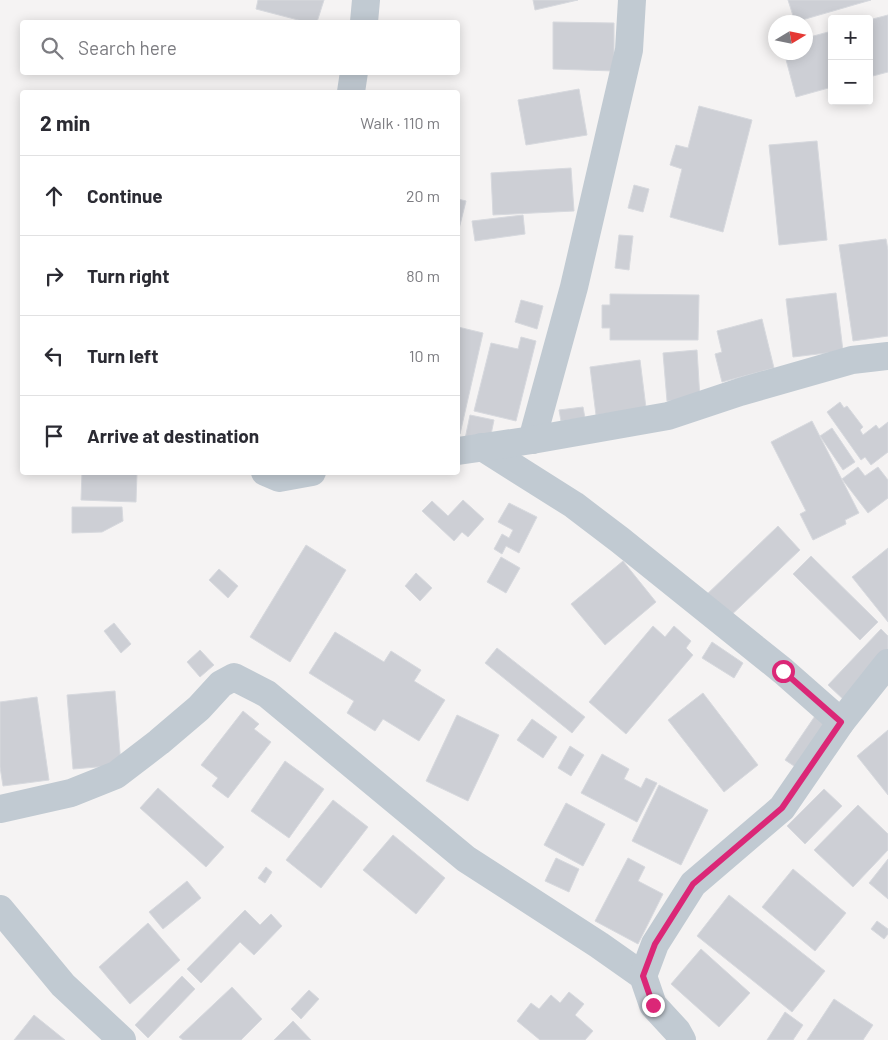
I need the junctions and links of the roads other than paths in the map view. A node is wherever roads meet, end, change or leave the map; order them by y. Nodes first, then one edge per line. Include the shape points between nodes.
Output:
1 (366, 0) edge
2 (632, 0) edge
3 (364, 20) edge
4 (353, 75) edge
5 (350, 90) edge
6 (888, 356) edge
7 (532, 440) junction
8 (470, 449) edge
9 (272, 475) edge
10 (296, 475) edge
11 (888, 663) edge
12 (841, 722) junction
13 (0, 809) edge
14 (0, 910) edge
15 (643, 976) junction
16 (122, 1040) edge
17 (682, 1040) edge

1 - 3 street
2 - 7 street via 629,50 574,287
4 - 5 street
6 - 7 street via 852,360 668,416
7 - 8 street
8 - 12 street via 574,505 783,671
9 - 10 street via 279,478
11 - 12 street
12 - 15 street via 782,808 693,884 655,944
13 - 15 street via 71,793 116,775 199,708 221,684 234,677 267,694 466,859
14 - 16 street via 63,985
15 - 17 street via 653,1005

